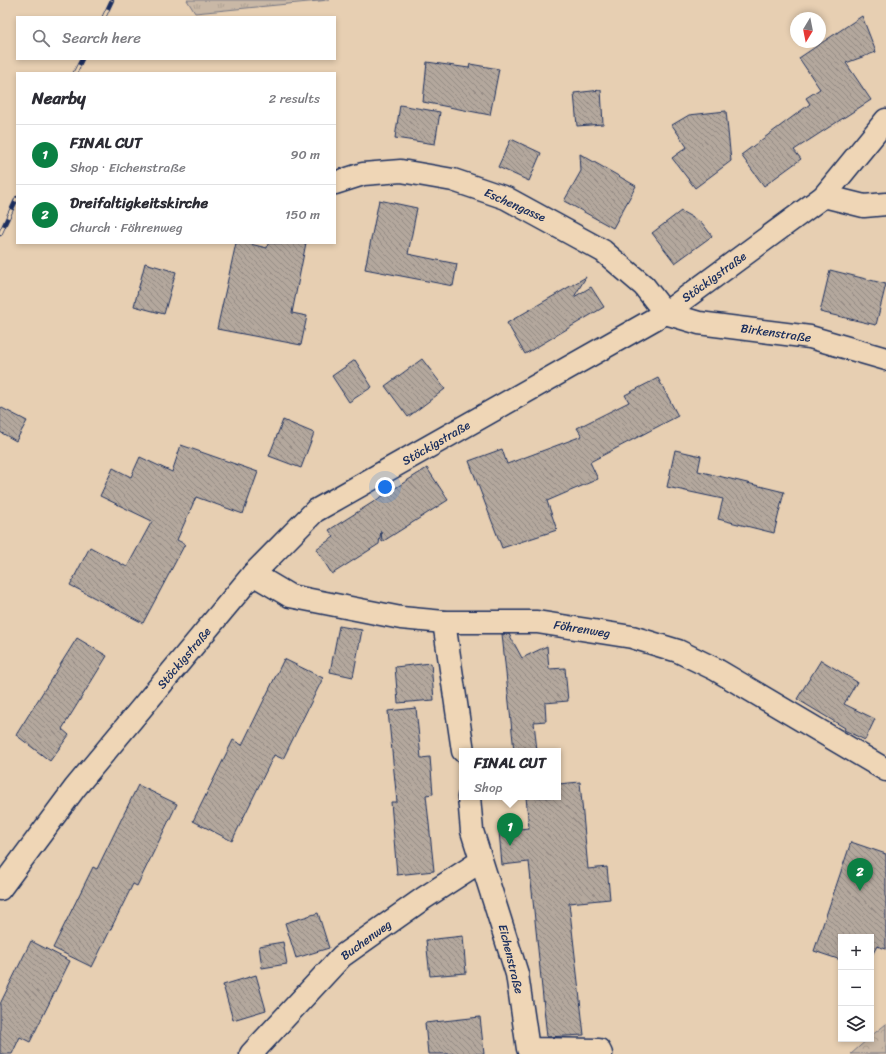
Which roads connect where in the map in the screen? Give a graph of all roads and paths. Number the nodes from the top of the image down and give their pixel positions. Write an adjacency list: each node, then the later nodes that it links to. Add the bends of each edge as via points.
1 (886, 120): 3 (street, Stöckigstraße)
2 (336, 183): 5 (street, Eschengasse, via 364,174 401,171 454,180 506,198 603,251 644,286)
3 (824, 196): 4 (street, via 864,206); 5 (street, Stöckigstraße)
4 (886, 204)
5 (665, 313): 6 (street, Birkenstraße, via 700,322 810,337); 7 (street, Stöckigstraße, via 315,511)
6 (886, 359)
7 (253, 574): 8 (street, Föhrenweg, via 290,596 401,618); 13 (street, Stöckigstraße, via 76,788)
8 (444, 622): 9 (street); 10 (street, Föhrenweg, via 537,622 632,637 678,652 715,669)
9 (463, 748)
10 (886, 770)
11 (469, 800): 12 (street, Eichenstraße, via 472,831)
12 (481, 861): 14 (street, Buchenweg, via 342,956); 15 (street, Eichenstraße, via 517,974 528,1049 599,1050)
13 (0, 889)
14 (251, 1054)
15 (601, 1054)

